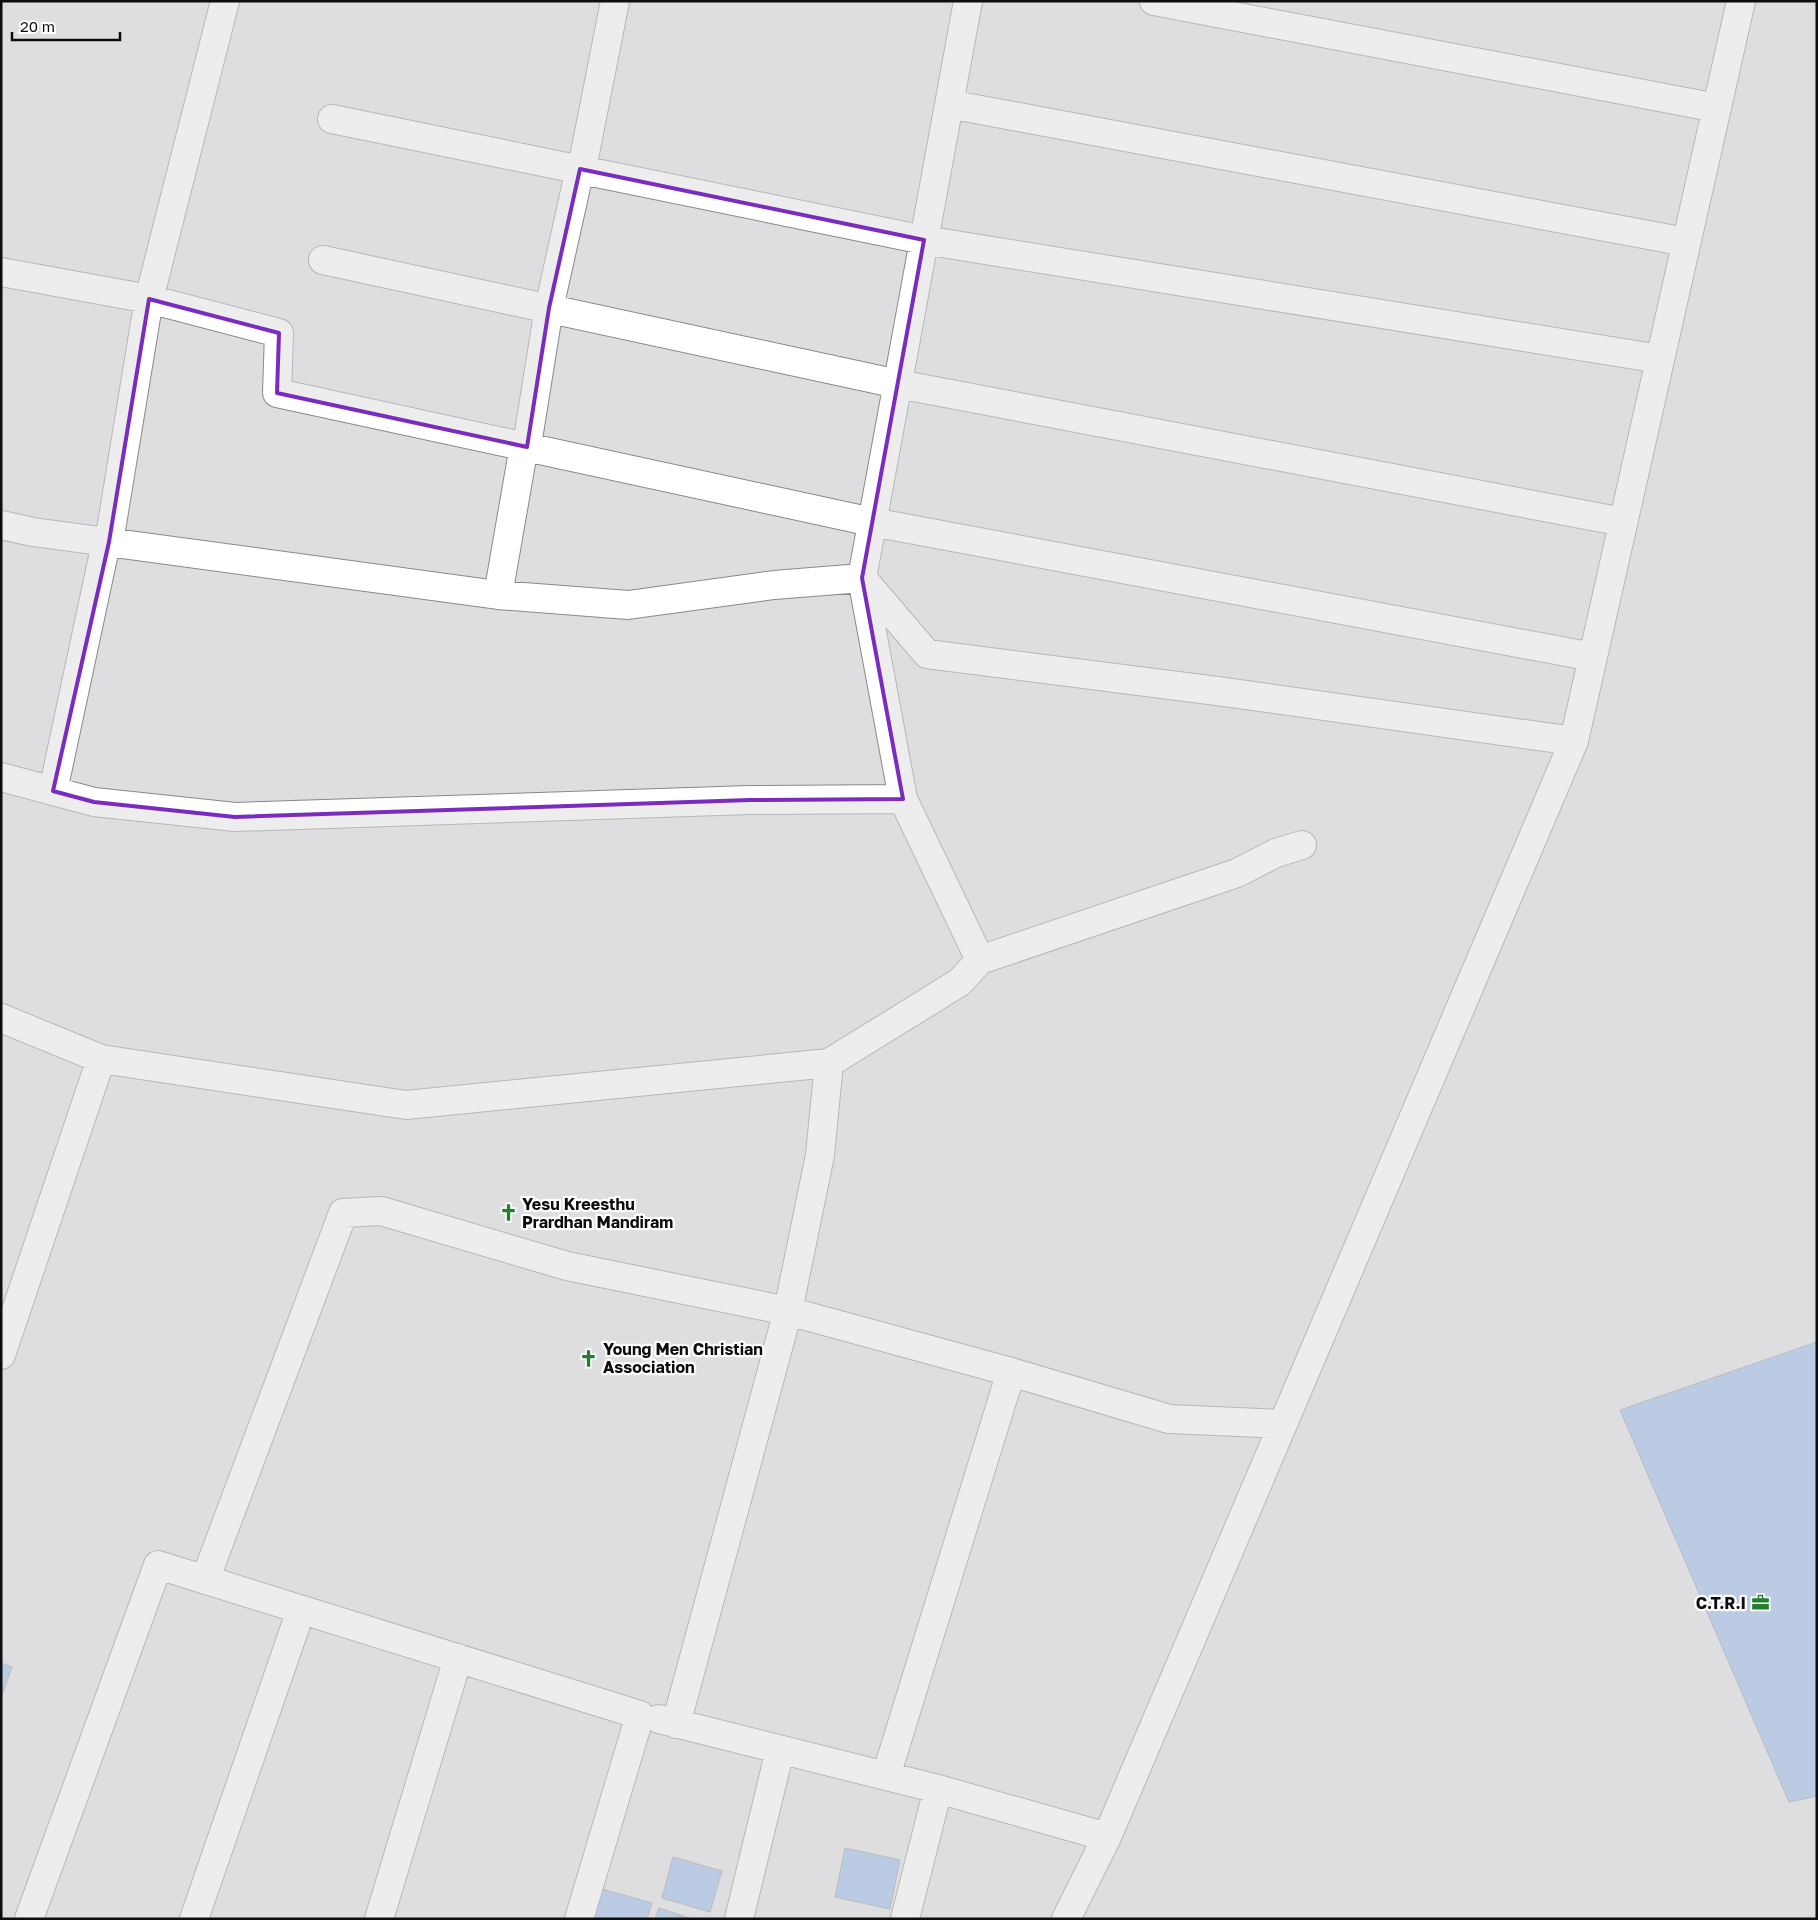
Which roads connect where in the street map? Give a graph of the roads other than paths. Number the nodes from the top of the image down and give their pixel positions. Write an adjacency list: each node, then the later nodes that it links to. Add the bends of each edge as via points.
1 (225, 1): 14 (street)
2 (615, 1): 9 (street)
3 (968, 1): 6 (street)
4 (1154, 1): 7 (street)
5 (1741, 1): 7 (street)
6 (950, 104): 10 (street); 11 (street)
7 (1717, 108): 11 (street)
8 (332, 119): 9 (street)
9 (580, 170): 10 (street); 15 (street)
10 (924, 240): 16 (street); 17 (street)
11 (1686, 242): 16 (street)
12 (323, 260): 15 (street)
13 (1, 272): 14 (street)
14 (149, 299): 18 (street, via 279,333 277,393); 22 (street, via 109,542)
15 (549, 308): 17 (street); 18 (street, via 527,445)
16 (1660, 358): 20 (street)
17 (898, 384): 19 (street); 20 (street)
18 (524, 446): 19 (street); 24 (street)
19 (872, 522): 23 (street); 25 (street)
20 (1623, 522): 25 (street)
21 (1, 525): 22 (street)
22 (106, 542): 24 (street); 28 (street)
23 (862, 578): 24 (street, via 774,585 628,605); 26 (street, via 927,654); 29 (street)
24 (498, 595)
25 (1593, 657): 26 (street)
26 (1574, 741): 38 (street)
27 (1, 777): 28 (street)
28 (52, 791): 29 (street, via 94,802 235,817 750,800)
29 (903, 799): 31 (street)
30 (1302, 845): 31 (street, via 1276,853 1237,873)
31 (980, 960): 34 (street, via 960,982)
32 (1, 1018): 33 (street)
33 (101, 1059): 34 (street, via 406,1105); 36 (street)
34 (829, 1063): 35 (street, via 820,1155)
35 (788, 1311): 37 (street); 39 (street, via 567,1266 381,1211 343,1213); 43 (street)
36 (1, 1355)
37 (1011, 1372): 38 (street, via 1169,1419); 45 (street)
38 (1283, 1424): 47 (street)
39 (205, 1580): 40 (street); 48 (street, via 158,1565)
40 (301, 1610): 41 (street); 49 (street)
41 (458, 1658): 42 (street); 50 (street)
42 (640, 1715): 43 (street); 51 (street)
43 (676, 1724): 44 (street)
44 (780, 1750): 45 (street); 52 (street)
45 (886, 1776): 46 (street)
46 (938, 1789): 47 (street); 53 (street)
47 (1107, 1837): 54 (street)
48 (29, 1919)
49 (194, 1919)
50 (379, 1919)
51 (579, 1919)
52 (739, 1919)
53 (905, 1919)
54 (1066, 1919)

